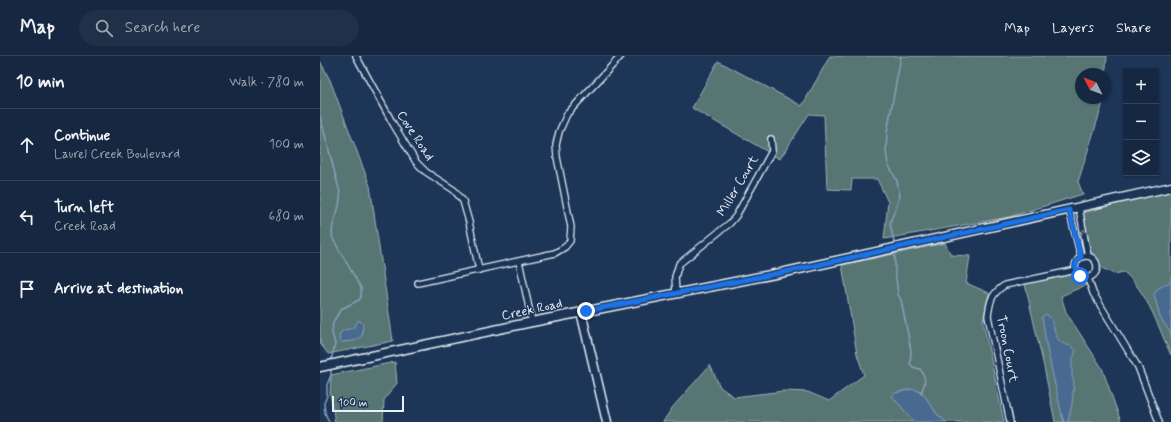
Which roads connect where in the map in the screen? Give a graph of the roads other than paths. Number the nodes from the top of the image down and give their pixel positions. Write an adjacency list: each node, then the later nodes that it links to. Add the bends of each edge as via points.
1 (356, 56): 10 (street, Cove Road, via 416,162 426,172 454,190 463,201)
2 (621, 56): 9 (street, via 567,114 559,132 557,157 571,228 570,241 555,253)
3 (771, 138): 14 (street, Miller Court, via 772,151 736,216 679,264 675,277)
4 (1171, 187): 5 (main road, Creek Road)
5 (1079, 208): 6 (main road, Creek Road); 7 (street, one-way to 5)
6 (1069, 210): 8 (street); 14 (main road, Creek Road, via 790,271)
7 (1088, 256): 8 (street); 12 (street, via 1095,260 1097,267 1095,274)
8 (1081, 257): 11 (street, via 1076,264)
9 (519, 261): 10 (street); 16 (street)
10 (479, 270): 13 (street)
11 (1076, 270): 12 (street, via 1080,276); 19 (street, Troon Court, via 1006,285 998,290 990,302 988,316)
12 (1088, 278): 20 (street, via 1093,294 1138,367)
13 (418, 283)
14 (676, 293): 15 (main road, Creek Road)
15 (581, 312): 16 (main road, Creek Road); 18 (main road)
16 (532, 322): 17 (main road, Creek Road)
17 (320, 367)
18 (607, 422)
19 (1010, 422)
20 (1159, 422)

